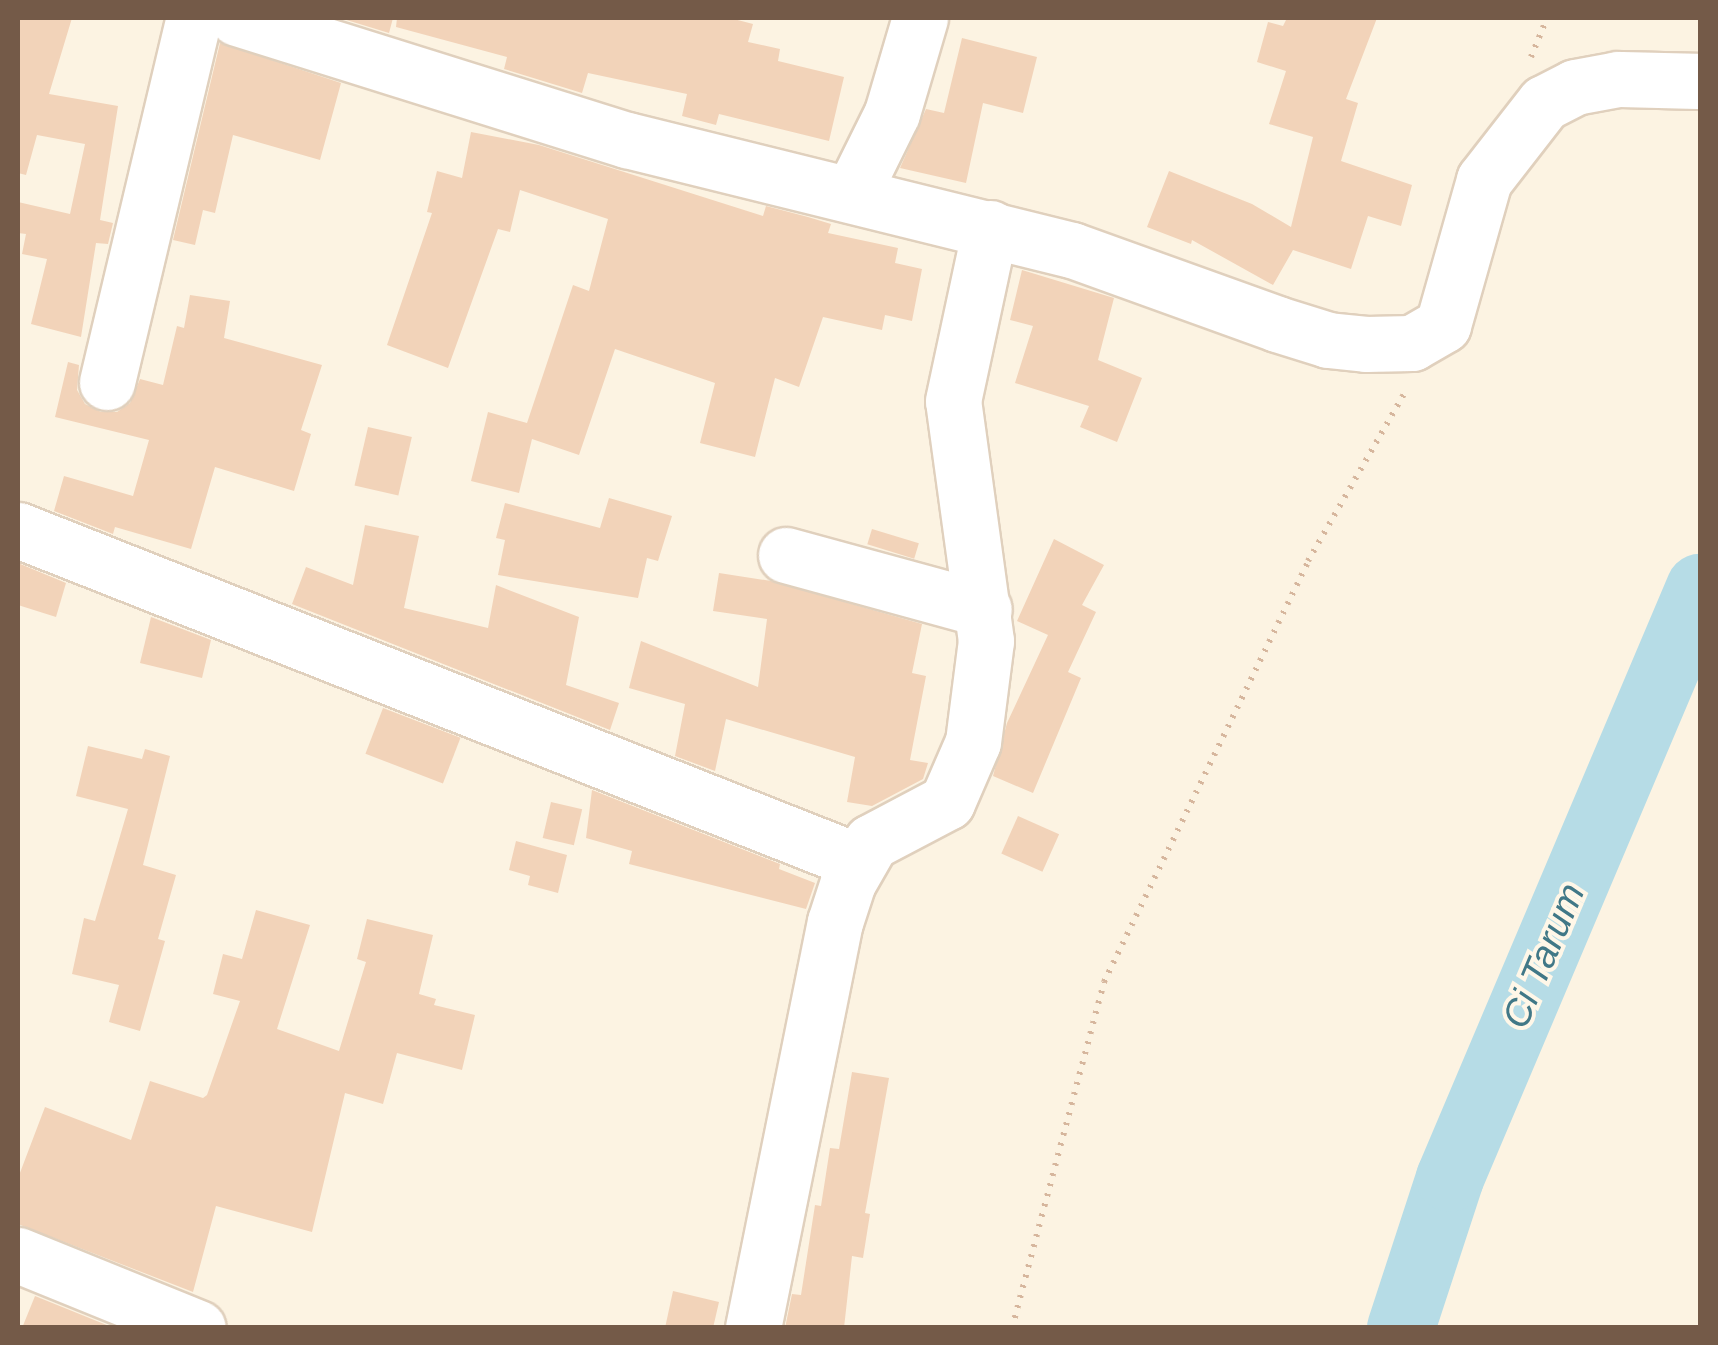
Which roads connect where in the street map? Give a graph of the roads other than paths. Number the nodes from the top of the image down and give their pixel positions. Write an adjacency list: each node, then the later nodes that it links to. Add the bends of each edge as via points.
1 (194, 18): 8 (street)
2 (237, 18): 4 (street)
3 (920, 18): 6 (street, via 892,113)
4 (313, 30): 6 (street, via 626,140)
5 (1700, 82): 7 (street, via 1618,79 1575,86 1544,104 1484,180 1443,325 1412,343 1328,340)
6 (852, 194): 7 (street)
7 (990, 228): 11 (street, via 952,400)
8 (107, 382)
9 (18, 530): 12 (street)
10 (786, 555): 11 (street)
11 (984, 609): 12 (street, via 982,700 973,742 947,802 871,842)
12 (857, 861): 15 (street, via 835,922)
13 (18, 1256): 14 (street)
14 (198, 1328)
15 (753, 1328)

